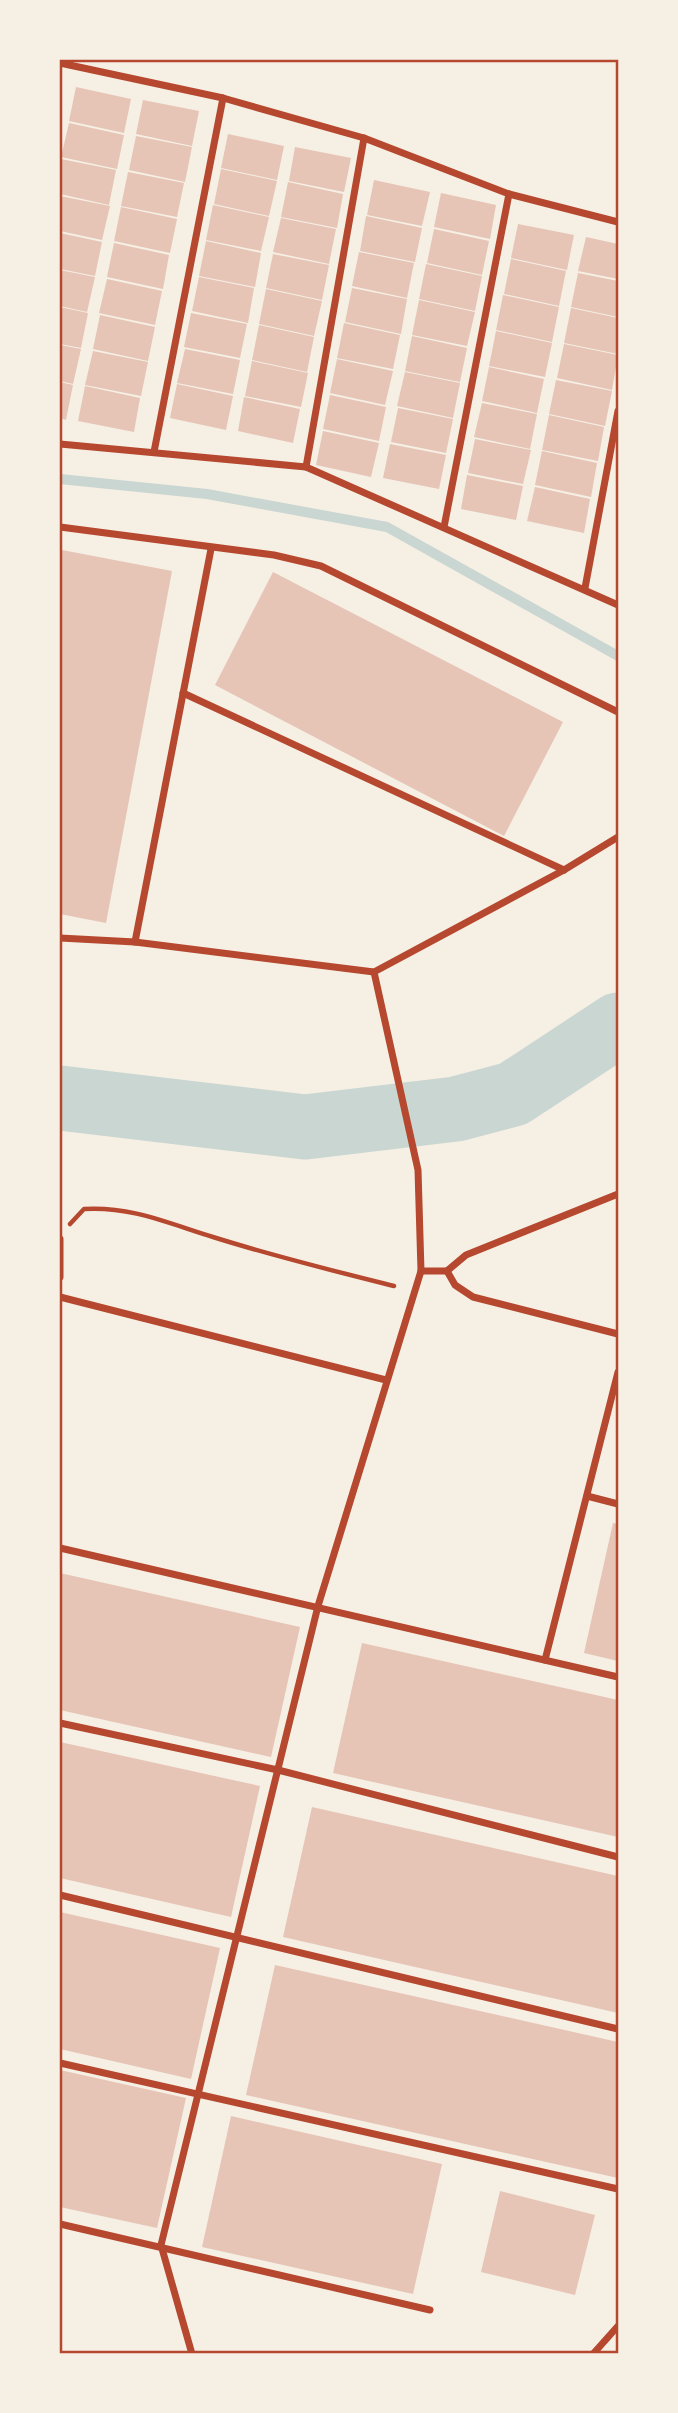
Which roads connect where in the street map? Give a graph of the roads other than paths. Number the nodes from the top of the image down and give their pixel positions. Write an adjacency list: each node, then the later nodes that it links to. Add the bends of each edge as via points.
1 (60, 63): 2 (street)
2 (223, 98): 3 (street); 8 (street)
3 (364, 138): 4 (street); 9 (street)
4 (509, 194): 5 (street); 11 (street)
5 (618, 222)
6 (618, 411): 13 (street)
7 (60, 444): 8 (street)
8 (154, 452): 9 (street)
9 (306, 467): 11 (street)
10 (60, 527): 12 (street)
11 (444, 527): 13 (street)
12 (211, 549): 15 (street); 16 (street, via 274,555 321,566)
13 (585, 588): 14 (street)
14 (618, 605)
15 (183, 693): 18 (street); 20 (street)
16 (618, 712)
17 (618, 837): 18 (street)
18 (564, 870): 21 (street)
19 (60, 938): 20 (street)
20 (135, 942): 21 (street)
21 (374, 972): 24 (street, via 418,1170)
22 (618, 1194): 25 (street, via 466,1255)
23 (61, 1240): 26 (street)
24 (421, 1271): 25 (street); 30 (street)
25 (447, 1271): 28 (street, via 455,1285 473,1297)
26 (60, 1277)
27 (60, 1297): 30 (street)
28 (618, 1334)
29 (618, 1373): 31 (street)
30 (386, 1380): 34 (street)
31 (587, 1496): 32 (street); 35 (street)
32 (618, 1504)
33 (60, 1548): 34 (street)
34 (318, 1606): 35 (street); 38 (street)
35 (545, 1660): 36 (street)
36 (618, 1677)
37 (60, 1723): 38 (street)
38 (278, 1770): 39 (street); 41 (street)
39 (618, 1857)
40 (60, 1895): 41 (street)
41 (236, 1939): 42 (street); 44 (street)
42 (618, 2029)
43 (60, 2063): 44 (street)
44 (198, 2094): 45 (street); 47 (street)
45 (618, 2189)
46 (60, 2224): 47 (street)
47 (161, 2245): 48 (street); 50 (street)
48 (429, 2310)
49 (618, 2326): 51 (street)
50 (192, 2354)
51 (593, 2354)

